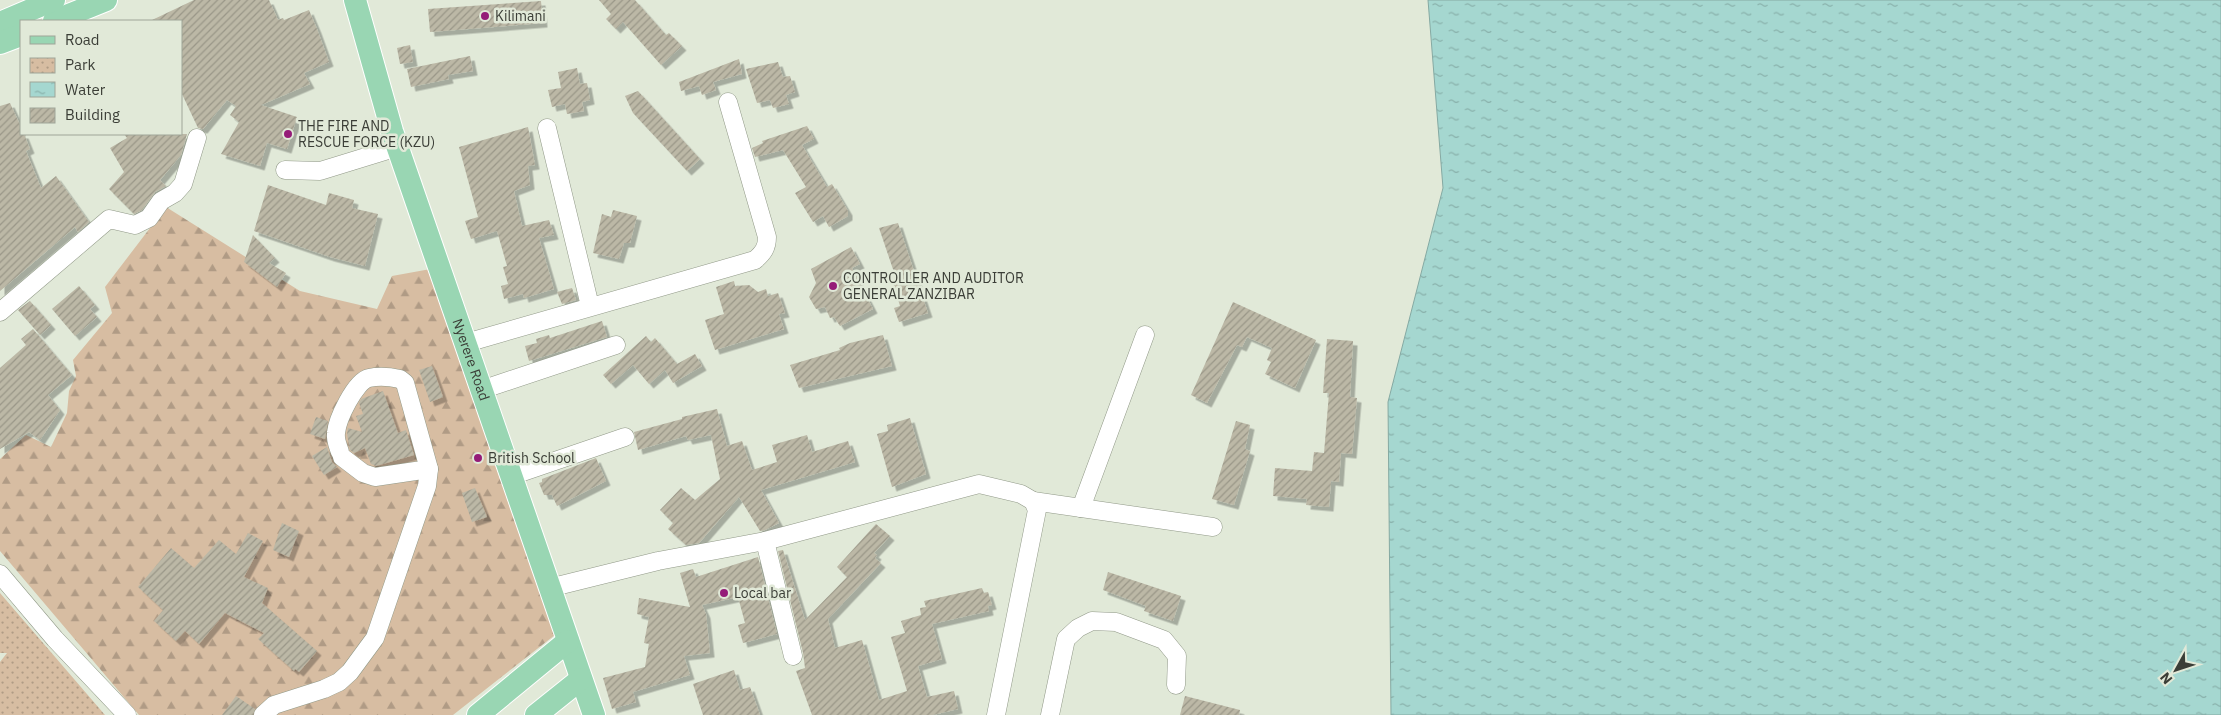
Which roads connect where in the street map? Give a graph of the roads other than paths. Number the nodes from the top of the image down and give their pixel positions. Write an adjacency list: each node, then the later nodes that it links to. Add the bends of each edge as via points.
1 (54, 0): 5 (main road)
2 (106, 0): 4 (main road)
3 (355, 0): 11 (main road, Nyerere Road)
4 (56, 20)
5 (0, 23)
6 (20, 35): 7 (main road)
7 (0, 43)
8 (728, 102): 13 (street, via 767,237 762,254 754,260)
9 (547, 128): 13 (street)
10 (197, 138): 14 (street, via 183,184 148,218 134,225 110,219)
11 (398, 147): 12 (street, via 320,171); 16 (main road, Nyerere Road)
12 (285, 170)
13 (590, 306): 16 (street)
14 (0, 312)
15 (1145, 335): 23 (street)
16 (466, 343): 18 (main road, Nyerere Road)
17 (616, 345): 18 (street)
18 (481, 390): 21 (main road, Nyerere Road)
19 (625, 437): 21 (street)
20 (429, 468): 20 (street, via 405,383 400,378 368,378 344,408 337,424 335,436 341,455 363,473 375,477); 33 (street, via 427,486 375,638 339,682 324,690 274,705)
21 (511, 476): 27 (main road, Nyerere Road)
22 (1034, 501): 23 (street); 25 (street, via 1021,494 979,484); 37 (street, via 1037,510)
23 (1081, 508): 24 (street)
24 (1213, 527)
25 (765, 540): 27 (street, via 658,560); 29 (street)
26 (0, 574): 32 (street, via 55,639)
27 (549, 588): 28 (main road, Nyerere Road)
28 (568, 641): 30 (main road, Nyerere Road); 34 (main road)
29 (793, 656)
30 (581, 679): 35 (main road); 36 (main road, Nyerere Road)
31 (1176, 685): 38 (street, via 1177,656 1164,640 1116,622 1092,621 1066,639)
32 (127, 715)
33 (263, 715)
34 (478, 715)
35 (536, 715)
36 (594, 715)
37 (996, 715)
38 (1050, 715)

